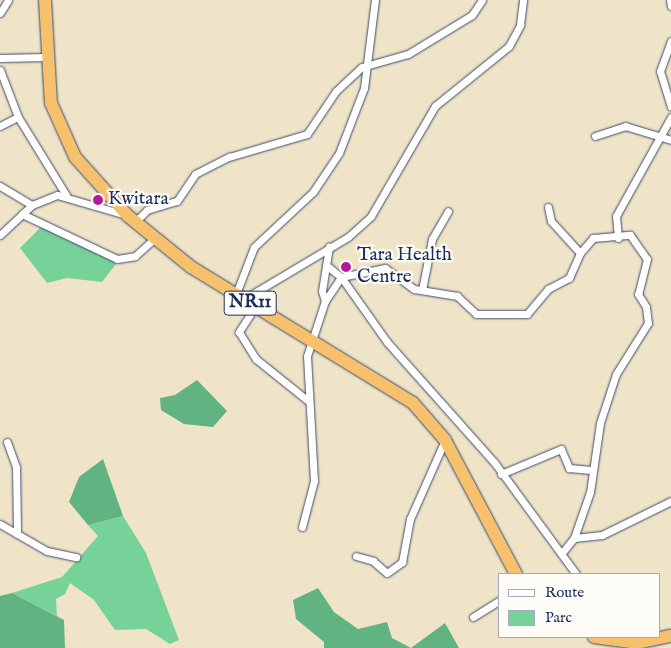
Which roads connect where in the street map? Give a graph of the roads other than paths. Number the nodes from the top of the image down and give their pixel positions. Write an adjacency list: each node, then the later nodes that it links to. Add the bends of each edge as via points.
1 (8, 0): 8 (street)
2 (45, 0): 10 (highway, NR11)
3 (375, 0): 12 (street)
4 (482, 0): 12 (street, via 472,15 408,54)
5 (523, 0): 31 (street, via 520,25 509,46 435,106 371,216)
6 (670, 0): 7 (street)
7 (671, 6)
8 (0, 13)
9 (671, 41): 14 (street, via 660,72)
10 (46, 57): 11 (street); 27 (highway, NR11, via 52,103 69,146)
11 (0, 58)
12 (370, 61): 27 (street, via 336,91 307,134 229,157 195,174 177,201 147,210); 36 (street, via 339,153 307,198 254,247)
13 (0, 70): 15 (street)
14 (671, 106)
15 (18, 117): 17 (street); 22 (street)
16 (671, 117): 19 (street)
17 (0, 126)
18 (595, 136): 19 (street, via 625,126)
19 (663, 136): 20 (street); 30 (street, via 616,216)
20 (671, 140)
21 (0, 186): 23 (street)
22 (66, 195): 23 (street); 27 (street)
23 (32, 205): 26 (street)
24 (548, 206): 32 (street, via 551,221)
25 (448, 211): 35 (street, via 432,239)
26 (22, 214): 28 (street); 29 (street, via 117,259 135,256)
27 (132, 219): 29 (highway, NR11)
28 (0, 235)
29 (154, 238): 36 (highway, NR11)
30 (618, 238): 32 (street, via 593,238); 43 (street, via 630,235 647,259 638,294 649,316 616,374)
31 (329, 247): 33 (street); 36 (street)
32 (580, 253): 35 (street, via 571,276 548,289 530,314 476,314 457,296)
33 (326, 265): 34 (street); 37 (street, via 322,291)
34 (341, 277): 35 (street, via 385,268 397,273 407,286); 37 (street); 44 (street, via 364,315)
35 (422, 290)
36 (240, 297): 38 (highway, NR11)
37 (325, 300): 39 (street)
38 (255, 306): 39 (highway, NR11); 40 (street, via 239,332 256,359)
39 (312, 340): 40 (street, via 307,356); 41 (highway, NR11, via 401,393)
40 (308, 400): 47 (street, via 314,480)
41 (446, 440): 51 (street, via 410,519 402,562 387,573 373,561); 53 (highway, NR11)
42 (7, 442): 48 (street, via 16,467)
43 (591, 470): 44 (street, via 569,468 560,449); 49 (street, via 590,492)
44 (501, 474): 50 (street)
45 (671, 501): 49 (street, via 602,535)
46 (0, 524): 48 (street)
47 (302, 527)
48 (17, 534): 52 (street, via 62,558)
49 (574, 538): 50 (street)
50 (562, 553): 54 (street)
51 (356, 556)
52 (76, 557)
53 (515, 573)
54 (575, 573)
55 (498, 601): 56 (street)
56 (473, 617)
57 (671, 636): 60 (highway)
58 (602, 638): 59 (highway)
59 (619, 640): 60 (highway)
60 (638, 645)

